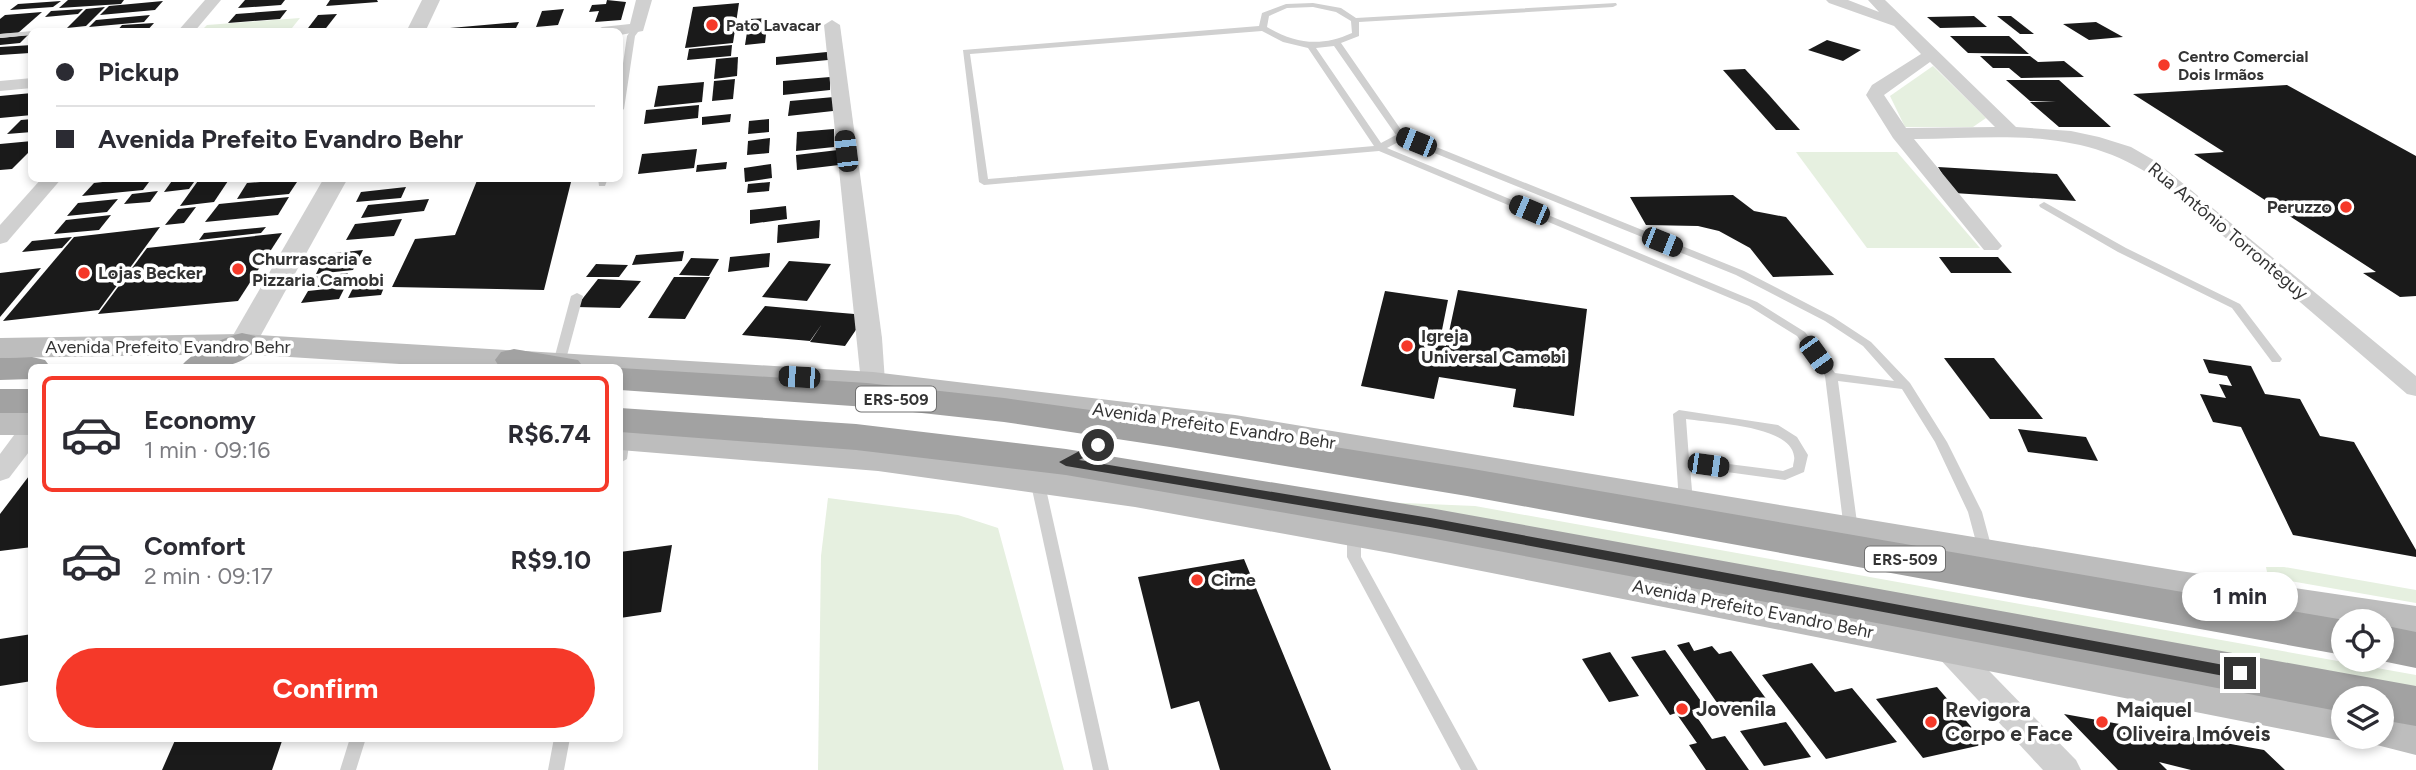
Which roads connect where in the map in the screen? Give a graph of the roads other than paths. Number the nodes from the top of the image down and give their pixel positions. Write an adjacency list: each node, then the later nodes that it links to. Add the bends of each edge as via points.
1 (213, 0): 12 (street)
2 (431, 0): 13 (street)
3 (644, 0): 14 (street)
4 (1834, 0): 11 (street)
5 (1876, 0): 11 (street)
6 (1311, 2): 7 (lane); 9 (lane)
7 (1284, 3): 15 (lane, via 1265,15)
8 (1613, 5): 9 (lane)
9 (1355, 20): 19 (lane, via 1356,34)
10 (832, 25): 47 (street)
11 (1903, 27): 21 (street)
12 (188, 28)
13 (417, 28)
14 (637, 28): 16 (street); 24 (lane, via 631,36)
15 (1263, 28): 20 (lane, via 1281,40); 28 (lane, via 967,52 984,182)
16 (623, 30)
17 (28, 33): 18 (lane)
18 (0, 36)
19 (1337, 44): 20 (lane); 27 (lane)
20 (1311, 46): 28 (lane)
21 (1932, 54): 25 (street, via 1875,95); 26 (street)
22 (28, 83): 23 (street)
23 (0, 86)
24 (623, 89)
25 (1900, 134): 26 (street, Rua Antônio Torronteguy); 33 (street)
26 (2013, 134): 49 (street, Rua Antônio Torronteguy, via 2090,141 2146,162)
27 (1401, 136): 28 (lane); 48 (lane, via 1740,273 1867,344)
28 (1380, 148): 46 (lane, via 1753,304 1801,334)
29 (50, 182): 32 (street)
30 (334, 182): 35 (street)
31 (2044, 205): 37 (lane, via 2122,250 2236,306)
32 (0, 238)
33 (1991, 246)
34 (577, 296): 41 (lane)
35 (242, 344): 36 (main road, Avenida Prefeito Evandro Behr / ERS-509); 38 (main road, Avenida Prefeito Evandro Behr / ERS-509); 39 (highway)
36 (0, 348)
37 (2276, 359)
38 (514, 360): 40 (highway, ERS-509)
39 (206, 364)
40 (552, 364)
41 (562, 364)
42 (28, 368): 44 (highway, Avenida Prefeito Evandro Behr)
43 (623, 368): 47 (main road, Avenida Prefeito Evandro Behr / ERS-509)
44 (0, 369)
45 (623, 376): 55 (highway, Avenida Prefeito Evandro Behr / ERS-509, via 867,395)
46 (1831, 376): 48 (lane); 62 (lane)
47 (873, 382): 60 (main road, Avenida Prefeito Evandro Behr / ERS-509, via 1235,426)
48 (1906, 386): 64 (lane, via 1941,442 1969,500)
49 (2416, 389)
50 (0, 401): 51 (highway)
51 (28, 401)
52 (0, 424): 53 (main road)
53 (28, 424)
54 (28, 434): 58 (street)
55 (1170, 434): 59 (highway, ERS-509, via 1098,445); 61 (highway, Avenida Prefeito Evandro Behr / ERS-509)
56 (623, 439): 59 (highway, Avenida Prefeito Evandro Behr / ERS-509, via 856,437)
57 (1682, 462): 57 (lane, via 1784,476 1799,469 1801,455 1792,440 1773,428 1679,414); 60 (lane)
58 (0, 471)
59 (1050, 473): 63 (main road, Avenida Prefeito Evandro Behr / ERS-509); 70 (highway, Avenida Prefeito Evandro Behr / ERS-509, via 1443,525); 80 (lane)
60 (1686, 502): 62 (main road, Avenida Prefeito Evandro Behr / ERS-509)
61 (1723, 527): 64 (highway, ERS-509); 66 (highway, Avenida Prefeito Evandro Behr / ERS-509)
62 (1851, 530): 64 (main road, Avenida Prefeito Evandro Behr / ERS-509)
63 (1354, 533): 68 (main road, Avenida Prefeito Evandro Behr / ERS-509); 81 (lane, via 1354,557)
64 (1986, 553): 65 (main road, Avenida Prefeito Evandro Behr / ERS-509)
65 (2416, 622)
66 (2331, 634)
67 (2394, 645): 69 (highway)
68 (1947, 647): 73 (main road, Avenida Prefeito Evandro Behr / ERS-509); 82 (street)
69 (2416, 649)
70 (2331, 690)
71 (2394, 701): 72 (highway)
72 (2416, 706)
73 (2331, 720)
74 (2394, 731): 75 (main road)
75 (2416, 736)
76 (357, 742): 78 (lane)
77 (561, 742): 79 (lane)
78 (348, 770)
79 (556, 770)
80 (1101, 770)
81 (1470, 770)
82 (2064, 770)

